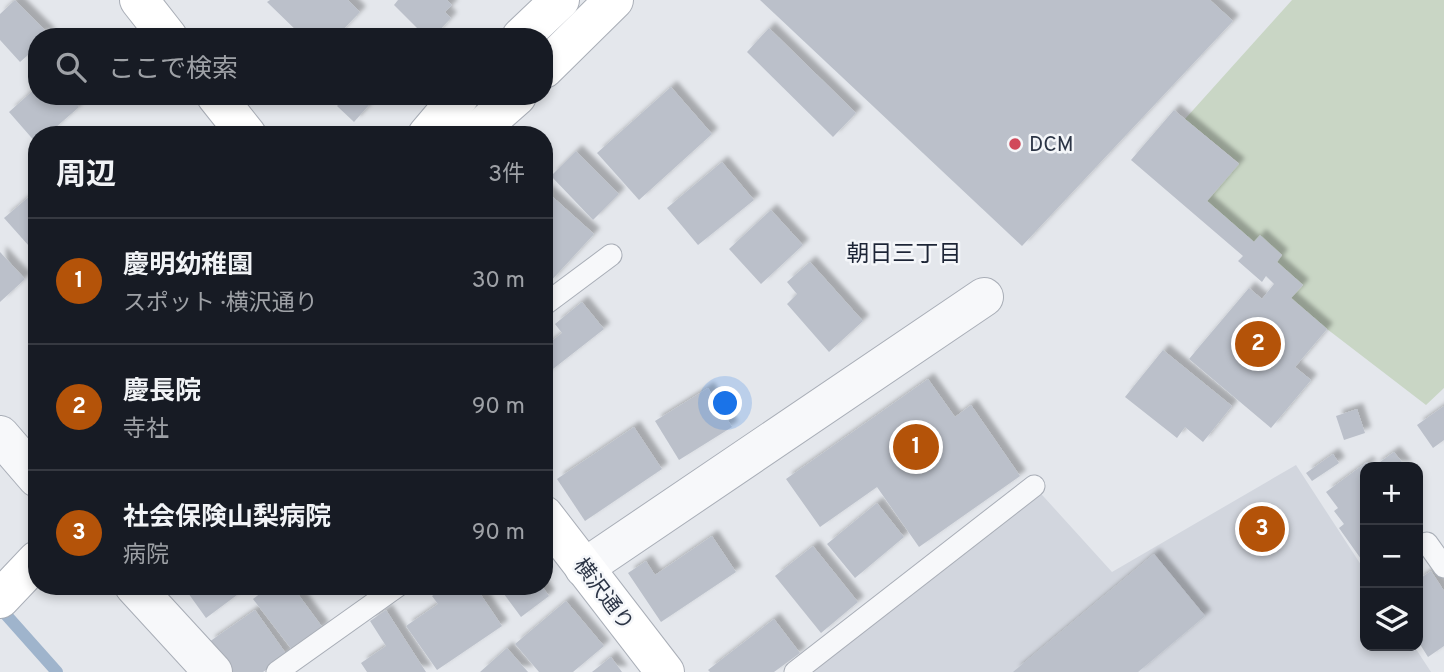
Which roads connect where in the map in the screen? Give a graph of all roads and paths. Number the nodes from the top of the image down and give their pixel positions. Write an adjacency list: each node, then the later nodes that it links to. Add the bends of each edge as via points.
1 (139, 0): 4 (street)
2 (560, 0): 5 (street)
3 (614, 0): 6 (street)
4 (161, 28)
5 (531, 28)
6 (553, 60)
7 (223, 105): 10 (street)
8 (452, 105): 11 (street)
9 (507, 105): 12 (street)
10 (240, 126)
11 (435, 126)
12 (483, 126)
13 (611, 256): 15 (lane)
14 (984, 297): 22 (street)
15 (553, 298)
16 (0, 435): 17 (street)
17 (28, 468)
18 (1034, 486): 30 (lane)
19 (553, 527): 22 (street, 横沢通り)
20 (1427, 542): 21 (lane)
21 (1444, 567)
22 (584, 568): 29 (street, 横沢通り)
23 (28, 569): 26 (street)
24 (142, 595): 27 (street)
25 (385, 595): 28 (lane)
26 (0, 598)
27 (214, 672)
28 (277, 672)
29 (665, 672)
30 (795, 672)

